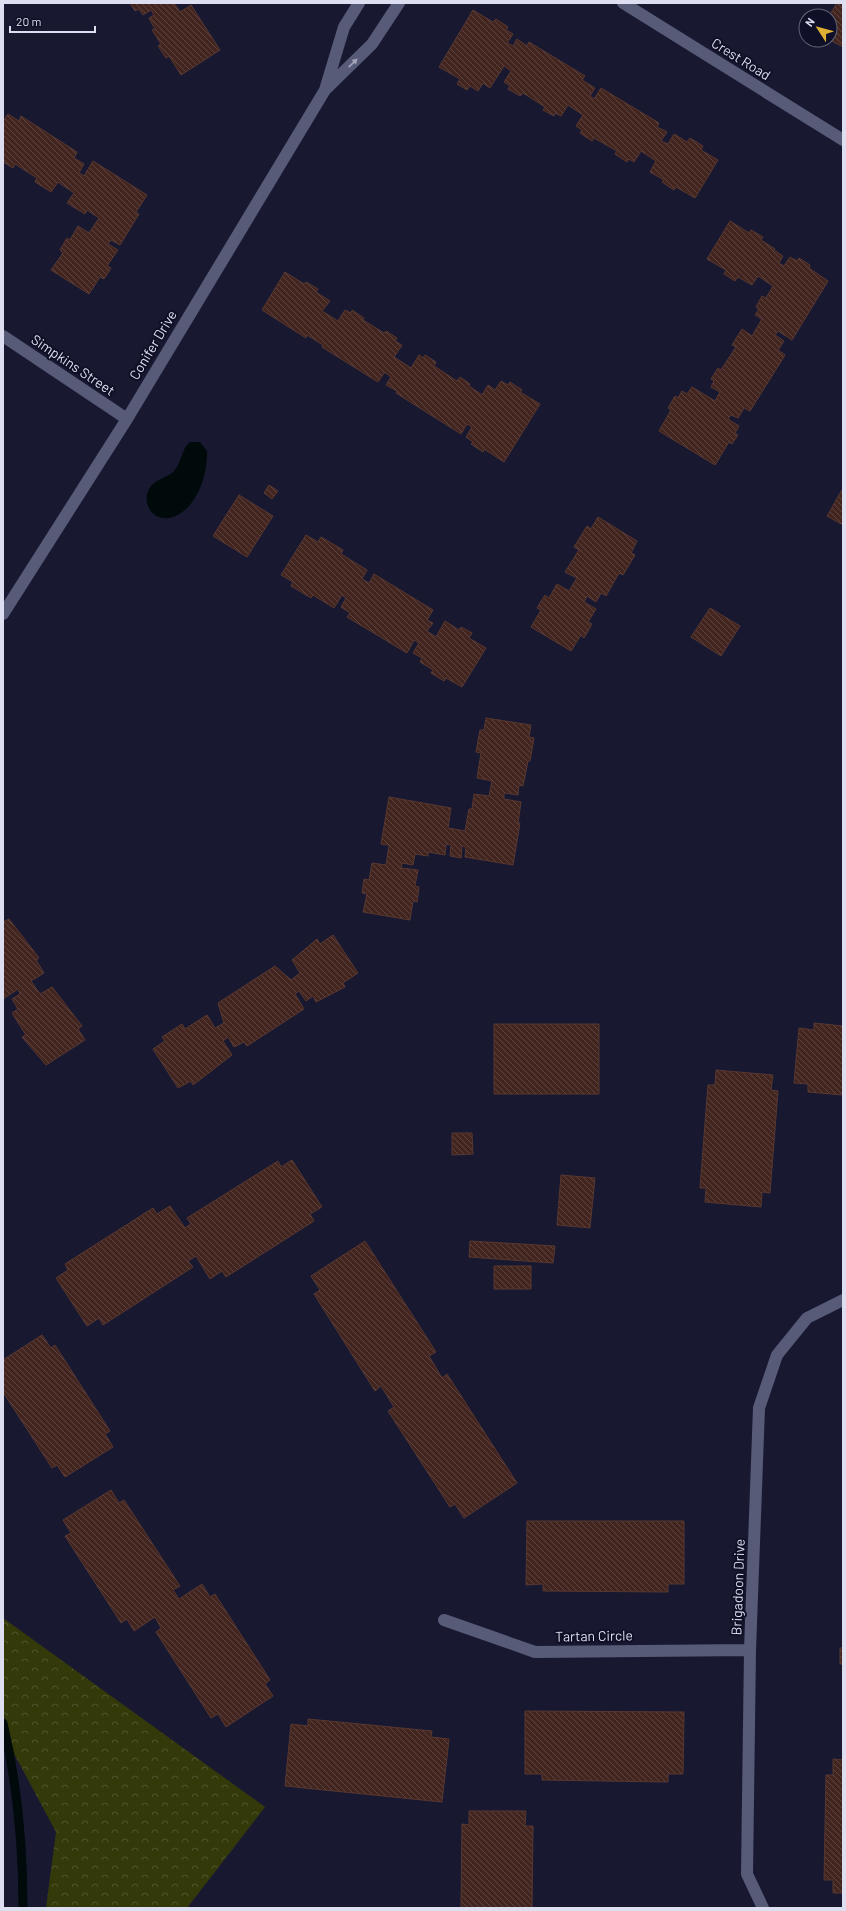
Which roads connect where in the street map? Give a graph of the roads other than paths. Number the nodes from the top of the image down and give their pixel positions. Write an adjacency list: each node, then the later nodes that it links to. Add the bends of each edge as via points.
1 (359, 3): 4 (street, Conifer Drive, via 344,27)
2 (399, 3): 4 (street, Conifer Drive, one-way to 2, via 372,44)
3 (623, 3): 5 (street, Crest Road)
4 (325, 90): 7 (street, Conifer Drive)
5 (843, 140)
6 (3, 336): 7 (street, Simpkins Street)
7 (127, 419): 8 (street, Conifer Drive)
8 (3, 614)
9 (843, 1300): 11 (street, Brigadoon Drive, via 807,1318 777,1354 759,1408)
10 (444, 1620): 11 (street, Tartan Circle, via 535,1652)
11 (750, 1650): 12 (street, Brigadoon Drive, via 747,1874)
12 (763, 1908)

